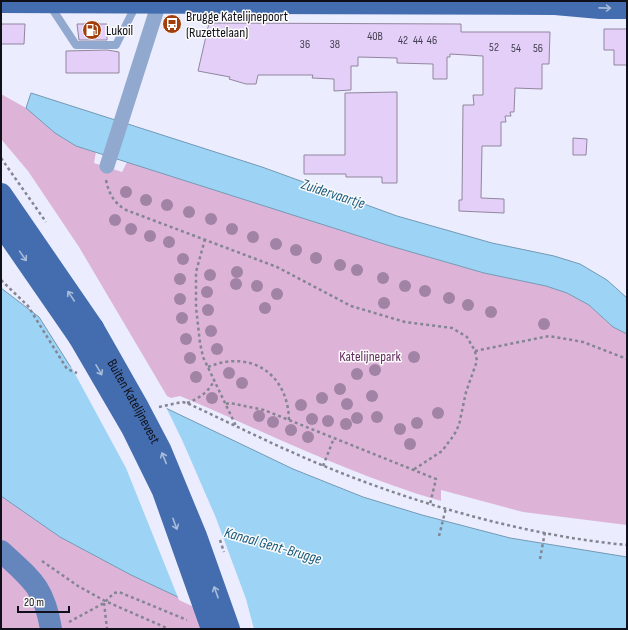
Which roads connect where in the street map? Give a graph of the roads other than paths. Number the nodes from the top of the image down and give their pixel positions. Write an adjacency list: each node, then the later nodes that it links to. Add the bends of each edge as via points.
1 (1, 2): 2 (main road)
2 (48, 2): 3 (main road); 3 (lane, via 76,45 116,45)
3 (137, 2): 4 (main road)
4 (159, 2): 5 (main road); 7 (street)
5 (562, 2): 6 (main road, one-way to 6, via 600,8)
6 (627, 8)
7 (107, 166)
8 (1, 194): 10 (main road, Buiten Katelijnevest, one-way to 8)
9 (1, 224): 10 (main road, Buiten Katelijnevest, one-way to 10)
10 (86, 332): 13 (main road, Buiten Katelijnevest, one-way to 13, bridge, via 163,491); 14 (main road, Buiten Katelijnevest, one-way to 10, bridge, via 196,536 160,449 139,409)
11 (1, 551): 12 (street, via 40,591)
12 (57, 627)
13 (212, 629)
14 (229, 629)

